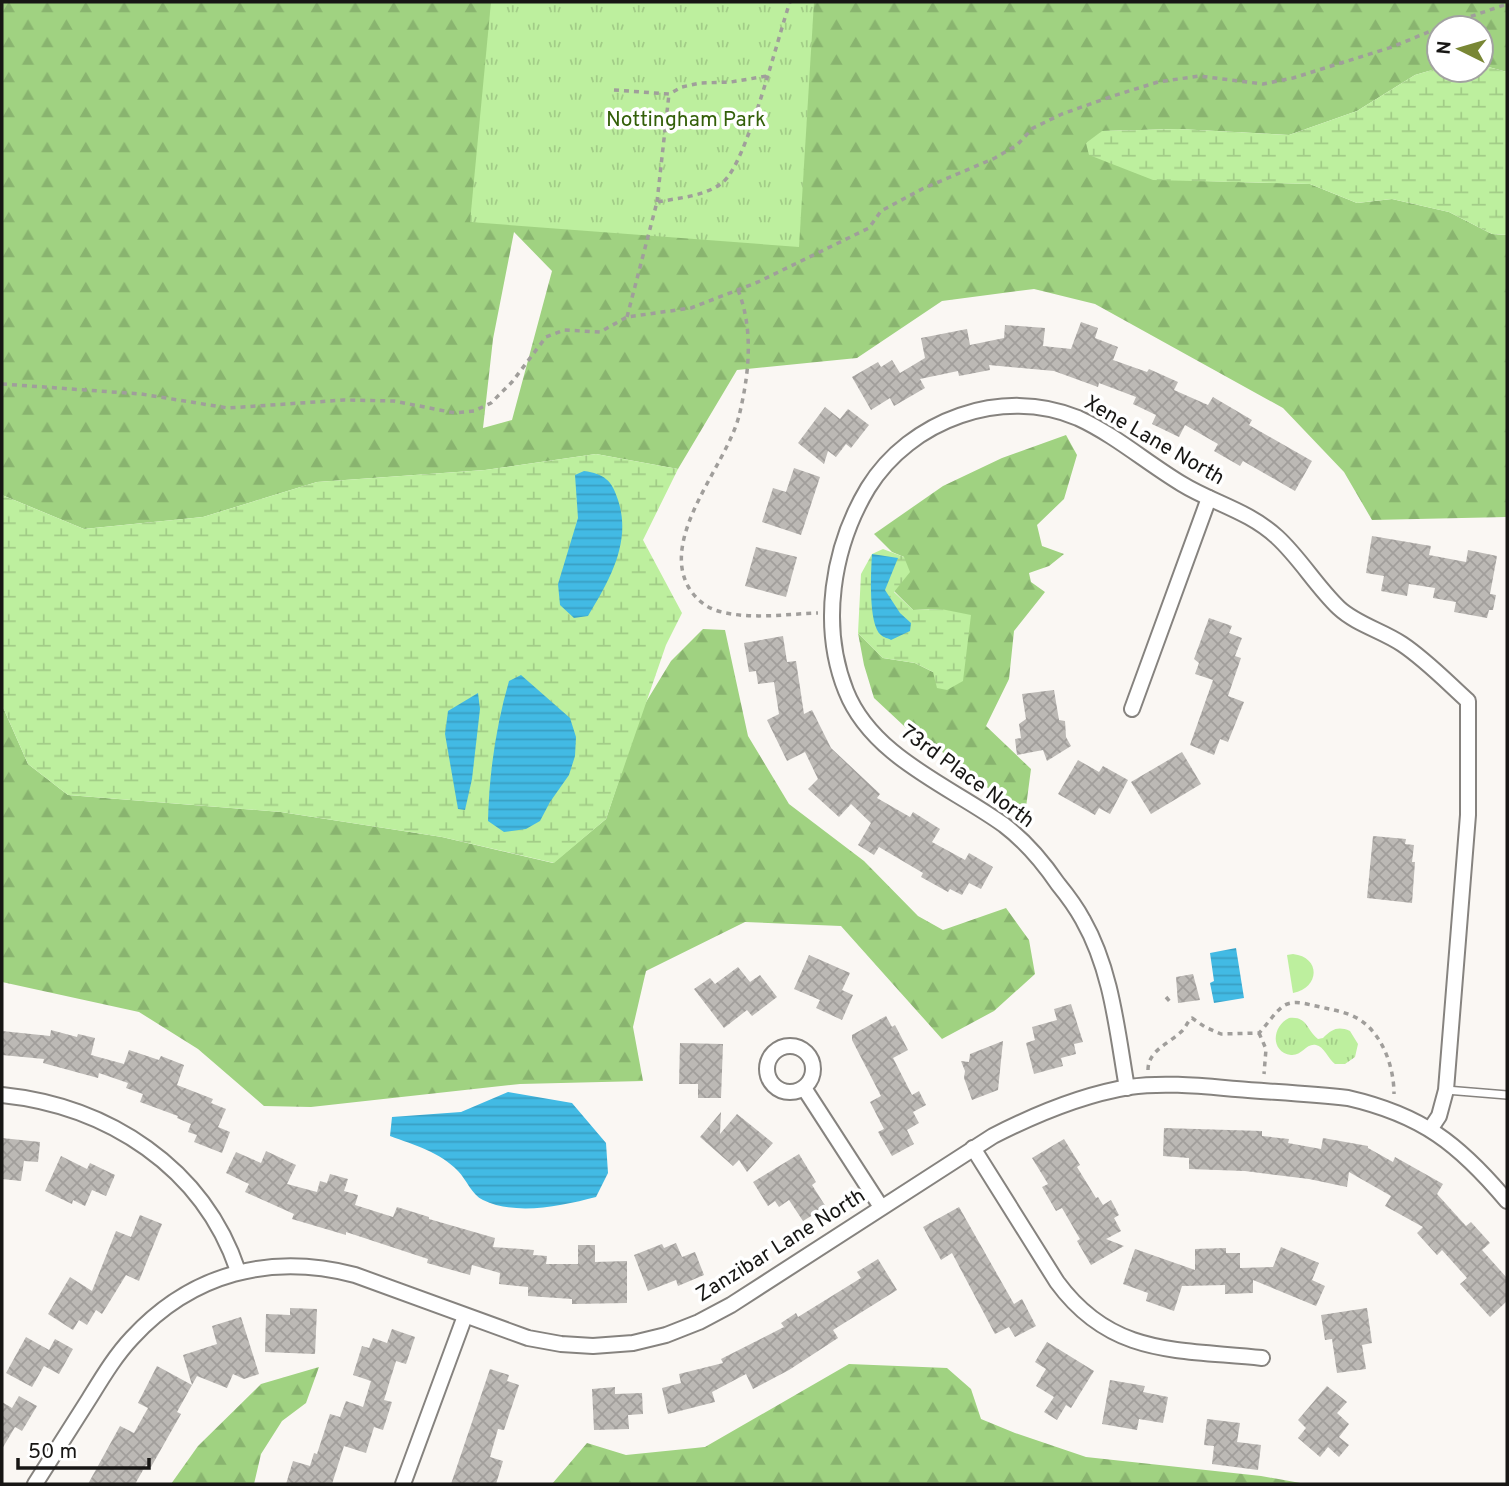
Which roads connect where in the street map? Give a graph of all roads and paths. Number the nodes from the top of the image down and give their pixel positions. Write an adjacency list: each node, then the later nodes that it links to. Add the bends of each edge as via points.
1 (790, 2): 3 (path)
2 (1507, 4): 7 (path, via 1293,78 1263,84 1199,76 1158,82 1062,114 1033,128 995,158 881,211 869,228)
3 (767, 76): 5 (path, via 700,83); 6 (path, via 750,128 725,181 715,188)
4 (614, 90): 5 (path)
5 (669, 94): 6 (path)
6 (657, 202): 8 (path)
7 (738, 290): 8 (path, via 691,307); 12 (path, via 749,343 738,418 685,536 680,559 683,575 694,596 718,611 759,615)
8 (627, 317): 9 (path, via 600,332 564,330 546,337 505,389 474,411 455,413 394,401 344,400 228,408 141,394)
9 (2, 384)
10 (888, 459): 11 (street, Xene Lane North, via 926,431 958,416 995,408 1034,408 1074,416 1094,426); 12 (street, 73rd Place North, via 852,521)
11 (1209, 498): 13 (street); 21 (street, Xene Lane North, via 1252,517 1278,537 1341,610 1403,645 1468,701 1468,814)
12 (831, 612): 20 (street, 73rd Place North, via 837,666 847,695 879,739 1020,838 1083,920 1107,982)
13 (1132, 709)
14 (1166, 997): 15 (path)
15 (1172, 1004)
16 (1259, 1033): 17 (path, via 1221,1034 1192,1018 1180,1034 1153,1054); 18 (path, via 1266,1049); 22 (path, via 1282,1006 1292,1002 1355,1017 1370,1028 1384,1050)
17 (1148, 1071)
18 (1264, 1074)
19 (804, 1088): 28 (street)
20 (1127, 1088): 25 (street, Zanzibar Lane North, via 1204,1086 1348,1098); 26 (street, Zanzibar Lane North, via 1048,1111)
21 (1446, 1090): 24 (lane); 25 (street, Xene Lane North)
22 (1394, 1094)
23 (2, 1095): 29 (street, via 61,1105 96,1118 152,1152 204,1206 222,1231)
24 (1507, 1095)
25 (1431, 1128): 27 (street, Zanzibar Lane North, via 1468,1158)
26 (973, 1149): 28 (street, Zanzibar Lane North); 31 (street, via 1057,1282 1094,1322 1146,1345)
27 (1507, 1201)
28 (881, 1207): 30 (street, Zanzibar Lane North, via 731,1305 666,1335 633,1343 561,1344 527,1338)
29 (238, 1271): 30 (street, Zanzibar Lane North, via 281,1266 329,1269); 32 (street, Zanzibar Lane North, via 184,1294 131,1339)
30 (465, 1316): 33 (street)
31 (1262, 1358)
32 (35, 1484)
33 (403, 1484)

